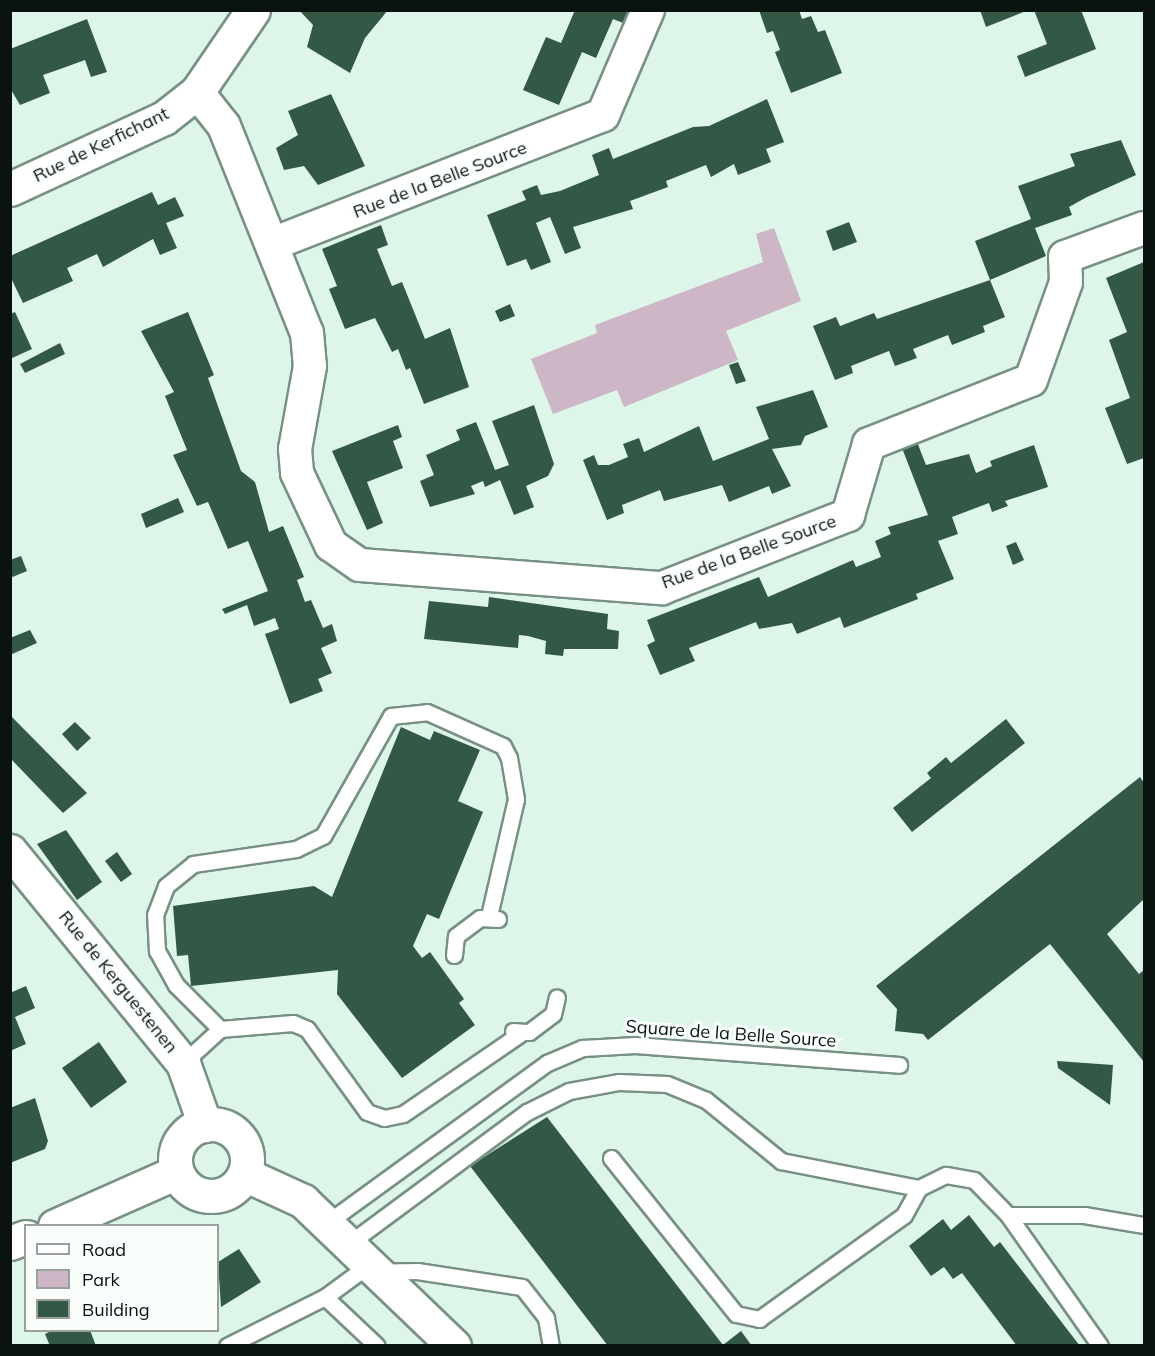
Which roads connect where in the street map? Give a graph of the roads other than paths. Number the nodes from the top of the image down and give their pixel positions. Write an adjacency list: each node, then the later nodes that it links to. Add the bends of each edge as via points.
1 (253, 10): 3 (main road, Rue de Kerfichant)
2 (648, 10): 6 (street, Rue de la Belle Source, via 603,115)
3 (197, 93): 4 (main road, Rue de Kerfichant, via 164,118); 6 (street, Rue de la Belle Source, via 224,126)
4 (10, 189)
5 (1144, 228): 6 (street, Rue de la Belle Source, via 1065,257 1066,282 1031,380 869,444 848,516 662,588 360,565 331,545 297,473 295,449 310,366 307,333)
6 (272, 244)
7 (10, 851): 11 (main road, Rue de Kerguestenen)
8 (454, 955): 10 (lane, via 456,936 493,918 516,799 509,758 503,746 427,712 391,716 324,836 296,849 193,864 166,886 155,915 157,951 176,985)
9 (557, 997): 10 (lane, via 553,1014 517,1032 403,1113 384,1118 367,1112 303,1026)
10 (220, 1029): 11 (lane)
11 (183, 1063): 13 (main road, Rue de Kerguestenen)
12 (899, 1065): 21 (lane, Square de la Belle Source, via 634,1045 583,1048 547,1063)
13 (205, 1125): 15 (main road, via 183,1137); 16 (main road, via 229,1129 239,1138 247,1162)
14 (611, 1158): 17 (lane, via 736,1314 759,1319 904,1215)
15 (177, 1172): 16 (main road, via 196,1193 210,1196 236,1186); 19 (main road)
16 (244, 1174): 21 (main road, via 303,1201)
17 (919, 1188): 18 (lane, via 946,1175 974,1180); 21 (lane, via 781,1161 706,1100 667,1084 619,1082 569,1091 527,1112)
18 (1008, 1215): 20 (lane, via 1084,1215); 28 (lane)
19 (60, 1224)
20 (1144, 1225)
21 (339, 1232): 22 (main road)
22 (385, 1275): 23 (lane, via 359,1272); 26 (main road); 27 (lane, via 417,1271 522,1287 546,1318)
23 (325, 1297): 24 (lane); 25 (lane)
24 (227, 1346)
25 (376, 1346)
26 (454, 1346)
27 (551, 1346)
28 (1100, 1346)

